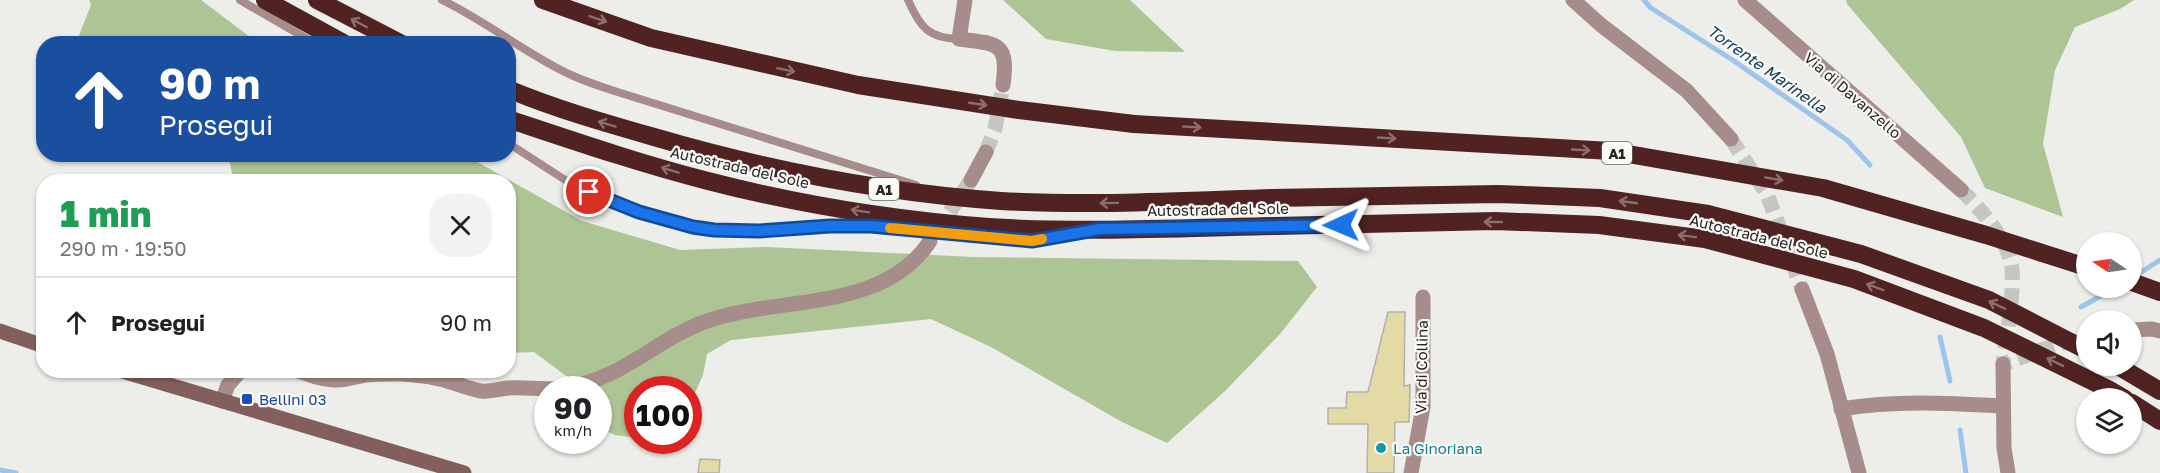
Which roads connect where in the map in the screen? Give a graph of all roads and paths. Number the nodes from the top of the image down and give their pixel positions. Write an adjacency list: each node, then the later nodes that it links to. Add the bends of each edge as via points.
1 (240, 0): 10 (lane)
2 (265, 0): 11 (highway)
3 (317, 0): 12 (highway, one-way to 3)
4 (442, 0): 13 (lane)
5 (543, 0): 27 (highway, A1, one-way to 27, bridge, via 651,38 858,85 996,106 1134,124 1611,152 1823,188)
6 (908, 0): 14 (lane, via 931,35)
7 (964, 0): 14 (street)
8 (1573, 0): 19 (street, via 1687,91)
9 (1745, 0): 23 (street, Via di Davanzello)
10 (302, 36)
11 (330, 36)
12 (387, 36)
13 (505, 36)
14 (959, 39): 16 (street, via 1001,49 1005,59)
15 (516, 43): 24 (lane, via 560,70 624,94)
16 (1003, 85)
17 (516, 92): 24 (highway, Autostrada del Sole / A1, one-way to 17, via 865,186 711,153 603,123)
18 (516, 122): 25 (highway, Autostrada del Sole / A1, one-way to 18, via 990,227 761,194 706,181)
19 (1731, 139)
20 (516, 148): 25 (lane, via 573,185 639,212 693,227 759,231 871,226 1032,241)
21 (986, 152): 22 (street)
22 (971, 180)
23 (1961, 190)
24 (952, 196): 36 (highway, Autostrada del Sole / A1, one-way to 24, bridge, via 1989,300 1871,258 1708,214 1600,198 1498,194 1105,204)
25 (1100, 229): 44 (highway, Autostrada del Sole / A1, one-way to 25, bridge, via 1973,324 1854,279 1705,238 1599,225 1495,221)
26 (930, 241): 43 (street, via 914,261 880,284 830,298 710,320 680,333 614,373 565,388 485,392)
27 (2076, 264)
28 (2142, 286): 30 (highway)
29 (1802, 289): 48 (street, via 1827,354)
30 (2160, 292)
31 (1423, 297): 52 (street, Via di Collina, via 1423,407)
32 (2142, 330): 34 (street)
33 (0, 331): 35 (main road)
34 (2160, 331)
35 (36, 343)
36 (2076, 345)
37 (2003, 364): 47 (street)
38 (2134, 376): 45 (highway)
39 (146, 378): 46 (main road)
40 (235, 378): 46 (street)
41 (321, 378): 42 (street)
42 (350, 378)
43 (431, 378)
44 (2108, 388)
45 (2160, 392)
46 (222, 401): 51 (main road)
47 (2002, 406): 48 (street, via 1915,402); 54 (street)
48 (1841, 409): 53 (street)
49 (2142, 409): 50 (highway)
50 (2160, 421)
51 (464, 473)
52 (1411, 473)
53 (1859, 473)
54 (2008, 473)

